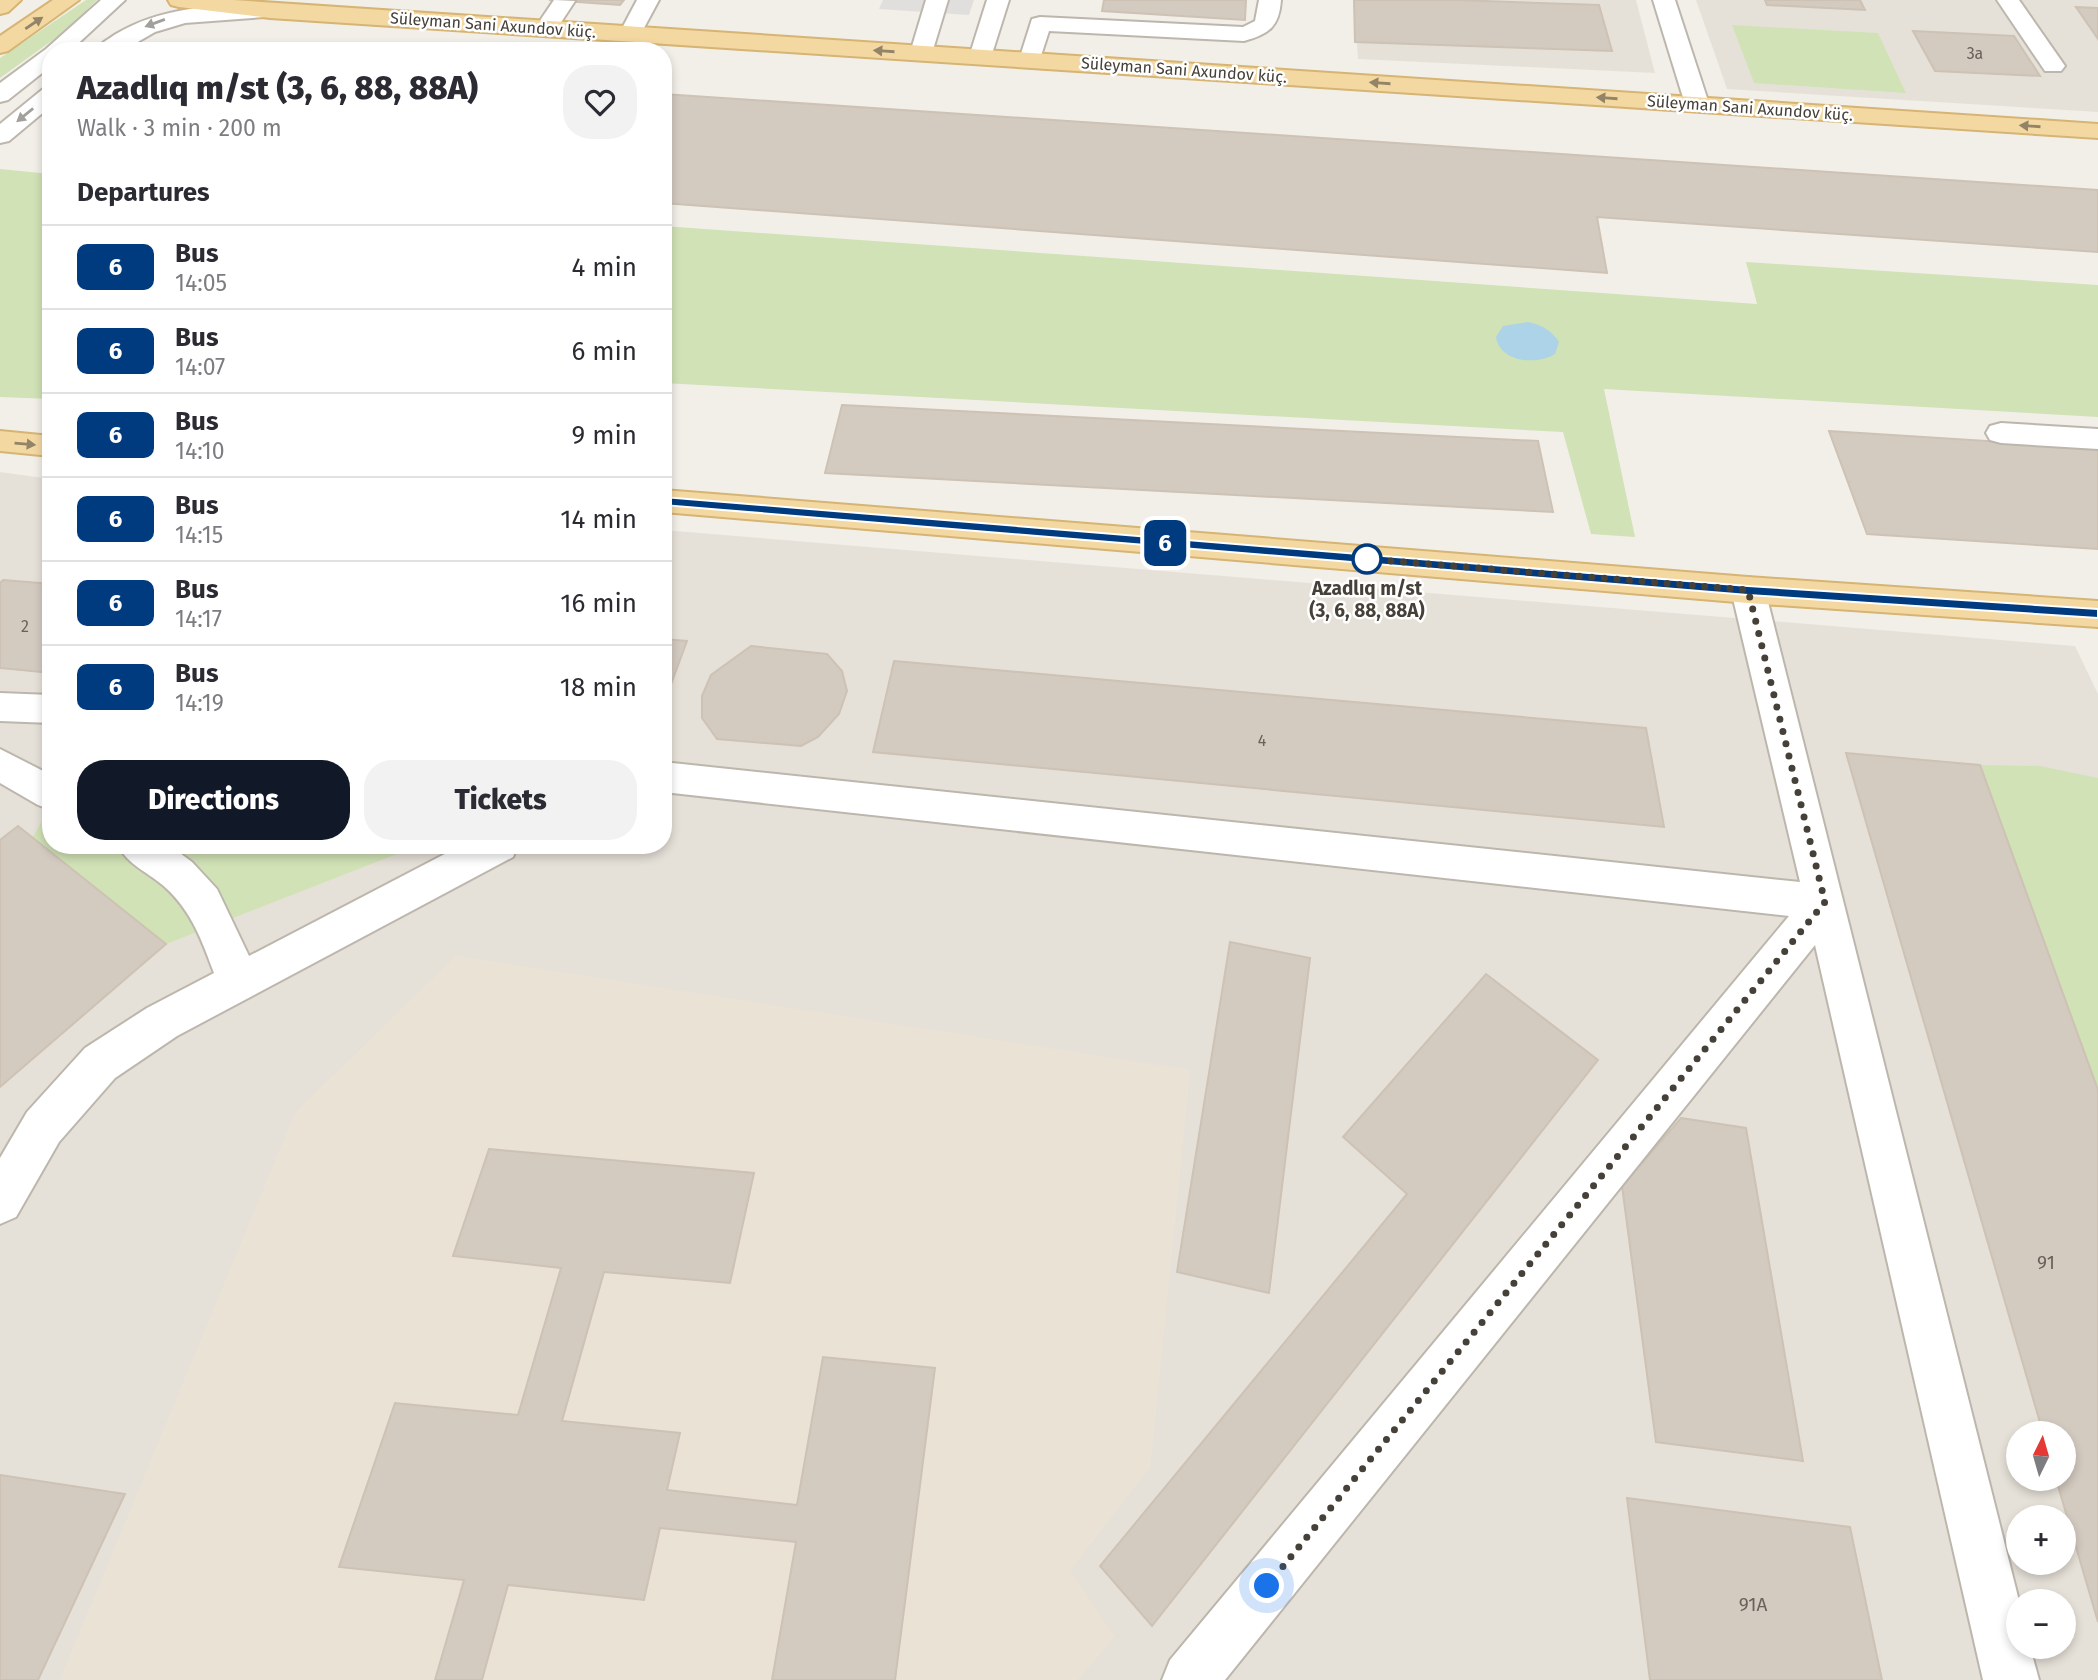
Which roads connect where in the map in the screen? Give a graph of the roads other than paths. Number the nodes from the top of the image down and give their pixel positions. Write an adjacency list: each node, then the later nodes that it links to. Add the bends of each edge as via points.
1 (10, 0): 13 (main road)
2 (68, 0): 20 (main road, one-way to 2)
3 (114, 0): 18 (street)
4 (179, 0): 14 (main road, Süleyman Sani Axundov küç.)
5 (648, 0): 17 (street)
6 (937, 0): 21 (street)
7 (998, 0): 22 (street)
8 (1046, 0): 15 (street)
9 (1270, 0): 15 (street, via 1268,21 1261,30 1244,34)
10 (1664, 0): 28 (street)
11 (2008, 0): 25 (street)
12 (564, 1): 16 (street)
13 (0, 7)
14 (270, 10): 16 (main road, Süleyman Sani Axundov küç.); 19 (street, one-way to 19, via 177,16)
15 (1040, 24): 23 (street)
16 (546, 28): 17 (main road, Süleyman Sani Axundov küç.)
17 (630, 34): 21 (main road, Süleyman Sani Axundov küç., one-way to 17)
18 (66, 42)
19 (118, 42)
20 (0, 46)
21 (921, 53): 22 (main road, Süleyman Sani Axundov küç.)
22 (980, 57): 23 (main road, Süleyman Sani Axundov küç.)
23 (1030, 60): 28 (main road, Süleyman Sani Axundov küç., one-way to 23)
24 (42, 62): 26 (street)
25 (2053, 66)
26 (0, 95)
27 (42, 101): 30 (street, one-way to 30)
28 (1697, 104): 29 (main road, Süleyman Sani Axundov küç., one-way to 28)
29 (2098, 131)
30 (0, 136)
31 (2001, 433): 32 (street)
32 (2098, 439)
33 (0, 441): 34 (main road, one-way to 34)
34 (42, 445)
35 (672, 502): 36 (main road)
36 (1748, 590): 37 (main road); 45 (street)
37 (2098, 614)
38 (0, 707): 39 (street)
39 (42, 709)
40 (0, 764): 42 (street)
41 (672, 778): 45 (street)
42 (42, 789)
43 (152, 854): 46 (street, via 171,865 209,908)
44 (482, 854): 46 (street)
45 (1825, 902): 48 (street); 49 (street)
46 (237, 981): 47 (street, via 100,1063 43,1127)
47 (0, 1202)
48 (1199, 1677)
49 (2011, 1680)

